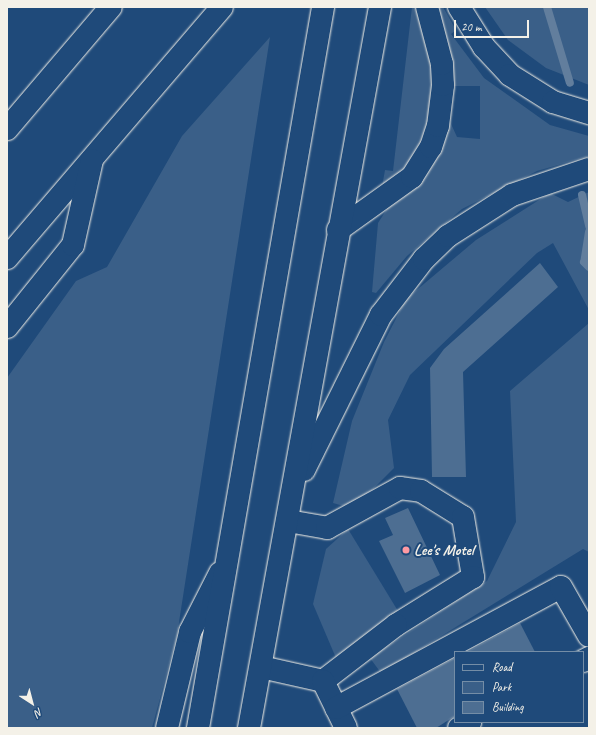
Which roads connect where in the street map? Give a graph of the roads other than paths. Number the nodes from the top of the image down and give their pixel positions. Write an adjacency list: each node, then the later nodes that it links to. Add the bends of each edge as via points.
1 (111, 7): 8 (main road)
2 (222, 7): 9 (main road)
3 (323, 7): 16 (main road)
4 (380, 7): 11 (main road)
5 (427, 7): 11 (main road, via 442,64 443,86 438,126 431,147 412,177)
6 (459, 7): 7 (main road, via 484,47 510,75 553,102)
7 (589, 112)
8 (7, 129)
9 (93, 157): 12 (main road); 13 (main road, via 73,245)
10 (589, 169): 14 (main road, via 512,195 472,218 424,259 381,315)
11 (338, 230): 14 (main road)
12 (7, 258)
13 (7, 327)
14 (293, 493): 15 (main road)
15 (288, 521): 18 (main road); 19 (main road, via 327,528 400,488 421,491 463,517 473,577 396,625)
16 (232, 550): 22 (main road, via 190,632); 23 (main road)
17 (589, 636): 20 (main road, via 561,587)
18 (261, 667): 19 (main road); 24 (main road)
19 (323, 681): 20 (main road)
20 (336, 708): 25 (main road)
21 (468, 723): 26 (main road)
22 (167, 728)
23 (198, 728)
24 (249, 728)
25 (346, 728)
26 (459, 728)

